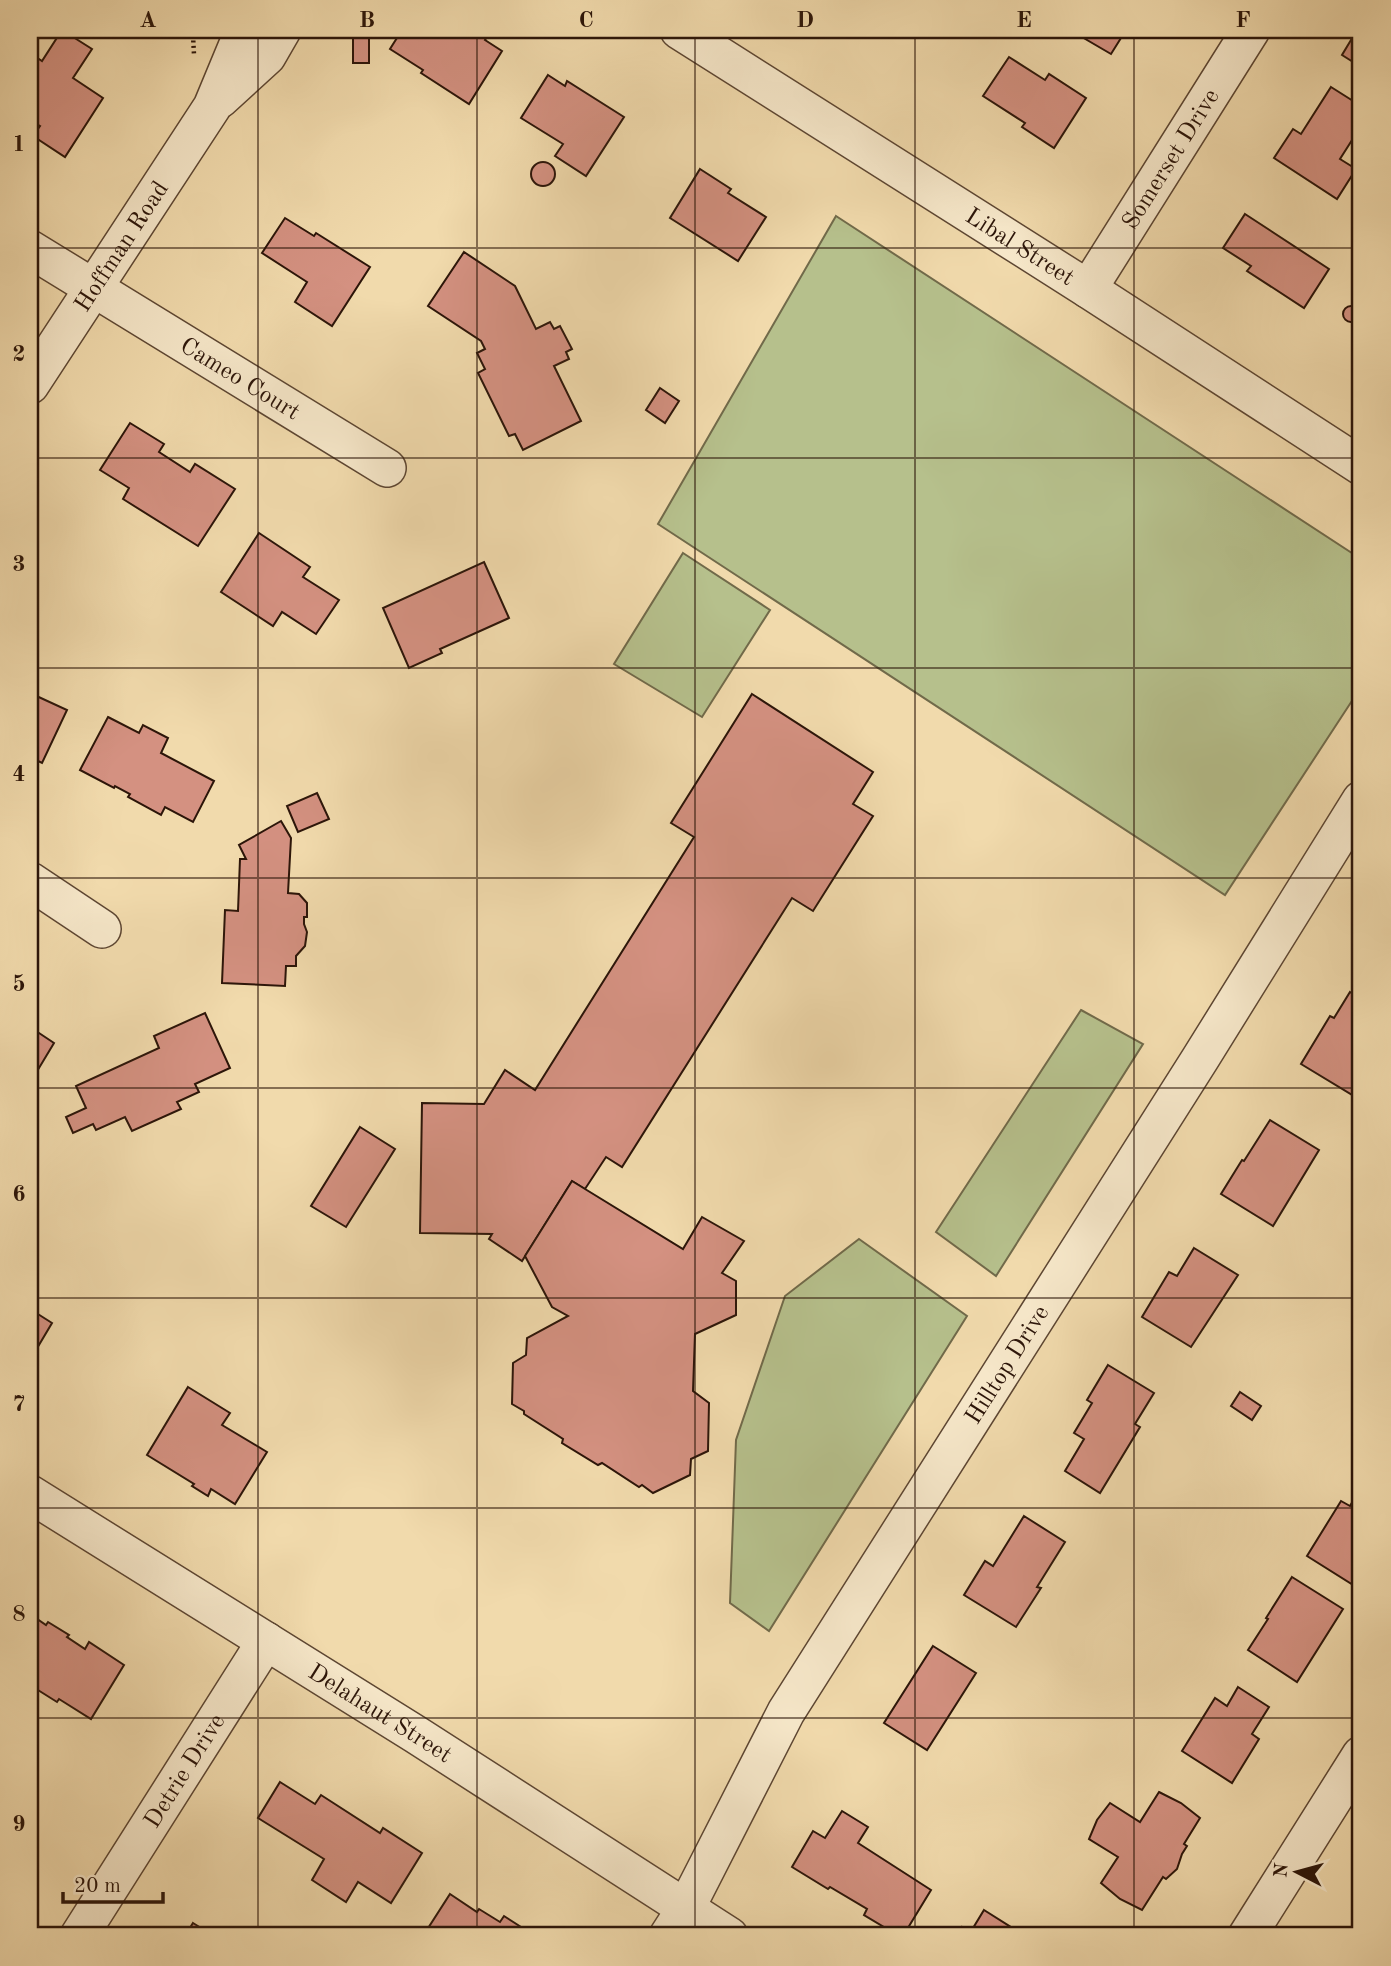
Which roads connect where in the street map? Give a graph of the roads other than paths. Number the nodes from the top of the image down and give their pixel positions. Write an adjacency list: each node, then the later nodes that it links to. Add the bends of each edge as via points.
1 (244, 30): 5 (street, Hoffman Road)
2 (282, 30): 5 (street, Hoffman Road, via 267,56)
3 (679, 30): 8 (street, Libal Street)
4 (1251, 30): 8 (street, Somerset Drive)
5 (212, 107): 7 (street, Hoffman Road)
6 (30, 249): 7 (street, Cameo Court)
7 (93, 288): 9 (street, Hoffman Road); 11 (street, Cameo Court)
8 (1088, 289): 10 (street, Libal Street)
9 (30, 385)
10 (1361, 466)
11 (387, 468)
12 (1361, 800): 18 (street, Hilltop Drive, via 786,1712)
13 (30, 881): 14 (street)
14 (102, 929)
15 (30, 1494): 16 (street, Delahaut Street)
16 (266, 1641): 18 (street, Delahaut Street, via 415,1734); 19 (street, Detrie Drive)
17 (1361, 1755): 21 (street)
18 (677, 1922): 20 (street, Delahaut Street)
19 (79, 1936)
20 (729, 1936)
21 (1247, 1936)

